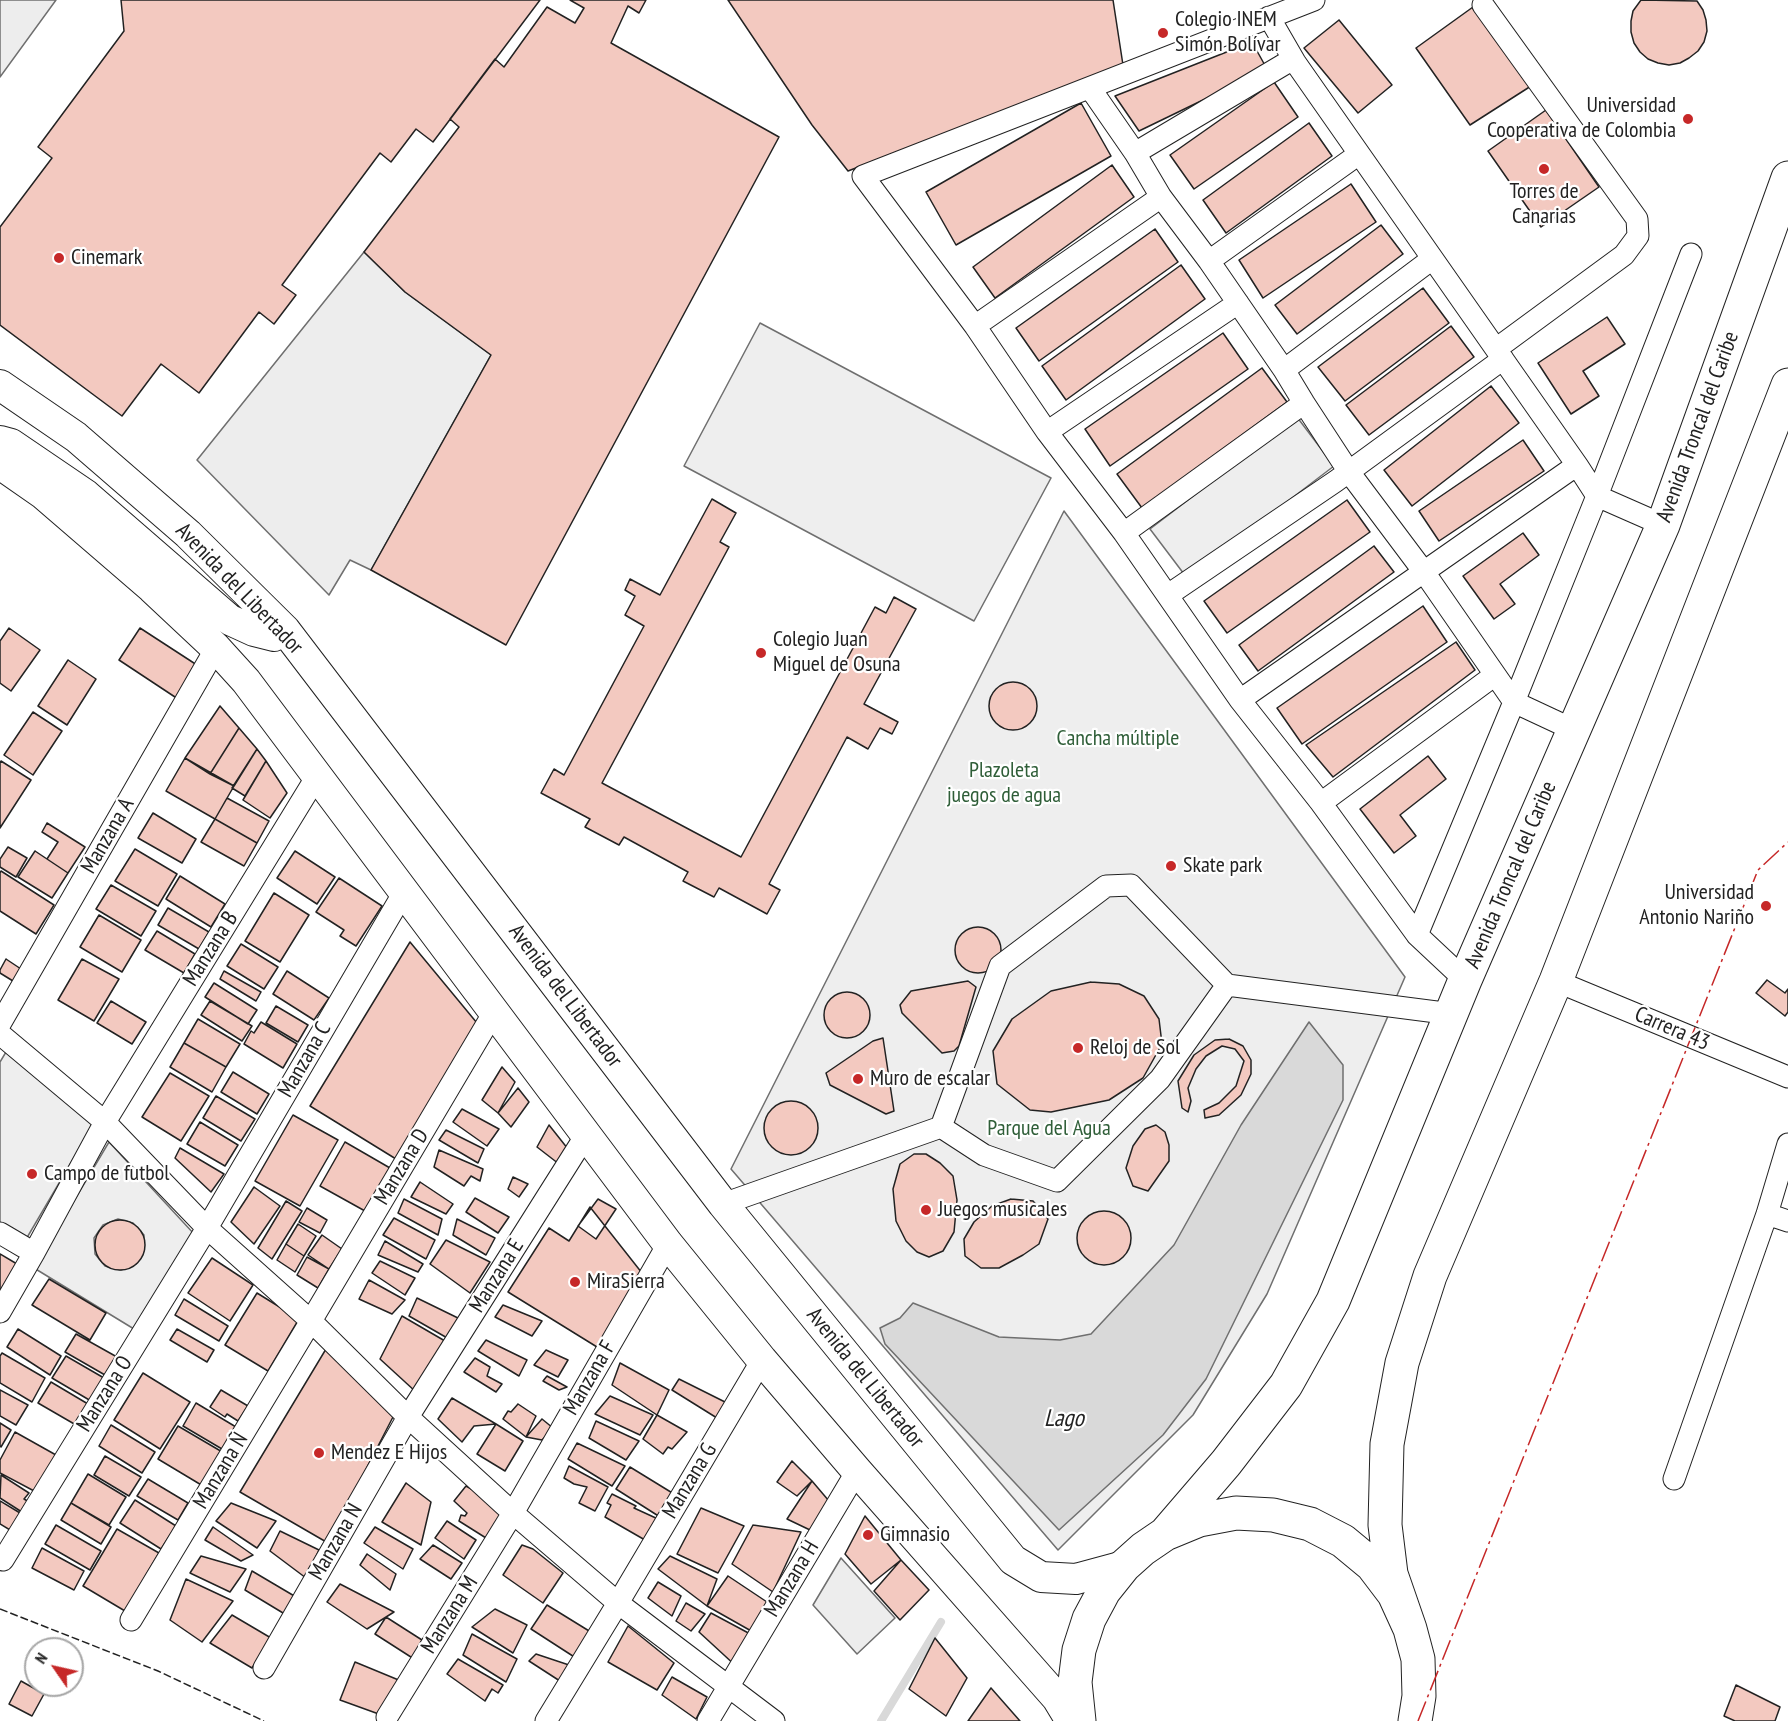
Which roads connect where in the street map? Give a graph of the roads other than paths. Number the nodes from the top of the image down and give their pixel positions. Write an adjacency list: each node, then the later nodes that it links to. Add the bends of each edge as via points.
1 (1314, 0): 3 (street)
2 (1483, 5): 15 (street, via 1636,219 1638,236 1624,255)
3 (1269, 17): 4 (street); 5 (street)
4 (1293, 59): 6 (street); 7 (street)
5 (1090, 88): 6 (street); 14 (street, via 863,176)
6 (1135, 153): 9 (street)
7 (1359, 154): 11 (street); 12 (street)
8 (1788, 178): 26 (highway, Avenida Troncal del Caribe)
9 (1161, 197): 12 (street); 14 (street)
10 (1692, 254): 25 (street)
11 (1432, 258): 15 (street); 16 (street)
12 (1209, 261): 13 (street)
13 (1238, 303): 16 (street); 20 (street)
14 (975, 326): 20 (street)
15 (1500, 354): 23 (street); 24 (street)
16 (1284, 370): 19 (street)
17 (0, 385): 30 (main road, Avenida del Libertador, via 76,437 188,534)
18 (1788, 385): 41 (highway)
19 (1304, 403): 24 (street); 27 (street)
20 (1047, 432): 27 (street)
21 (0, 441): 30 (main road, via 11,444 86,495 230,620 274,636)
22 (0, 464): 31 (main road, via 52,502)
23 (1577, 465): 25 (street); 28 (street)
24 (1349, 472): 28 (street); 29 (street)
25 (1597, 496): 26 (street); 34 (street)
26 (1663, 525): 35 (highway, Avenida Troncal del Caribe)
27 (1124, 533): 29 (street)
28 (1424, 572): 32 (street); 33 (street)
29 (1168, 596): 33 (street)
30 (285, 630): 52 (main road, Avenida del Libertador)
31 (216, 648): 36 (main road, via 246,681); 45 (street, Manzana A)
32 (1495, 675): 34 (street); 37 (street)
33 (1240, 700): 37 (street)
34 (1514, 702): 35 (street); 39 (street)
35 (1574, 730): 40 (highway, Avenida Troncal del Caribe)
36 (317, 776): 38 (main road); 48 (street, Manzana B)
37 (1321, 804): 39 (street)
38 (404, 892): 43 (main road); 55 (street, Manzana C)
39 (1417, 935): 40 (street)
40 (1465, 980): 44 (highway, Avenida Troncal del Caribe)
41 (1556, 981): 47 (street, Carrera 43); 71 (highway, via 1430,1276 1402,1363 1387,1444 1385,1525 1391,1574)
42 (1227, 985): 44 (street); 49 (street, via 1160,1079 1057,1181 984,1155); 49 (street, via 1131,885 1107,886 1000,966)
43 (494, 1012): 50 (main road); 60 (street, Manzana D)
44 (1452, 1014): 66 (highway, Avenida Troncal del Caribe, via 1333,1301 1286,1385)
45 (0, 1024)
46 (0, 1034): 48 (street)
47 (1788, 1077)
48 (105, 1122): 55 (street); 58 (street, Manzana B)
49 (941, 1127): 52 (street)
50 (586, 1135): 57 (main road); 62 (street, Manzana E)
51 (1788, 1144): 53 (street)
52 (723, 1204): 68 (main road, Avenida del Libertador, via 1013,1560 1041,1577 1076,1579)
53 (1767, 1214): 54 (street); 64 (street)
54 (1788, 1221)
55 (207, 1228): 60 (street); 67 (street, Manzana O)
56 (0, 1233): 58 (street)
57 (668, 1244): 61 (main road); 65 (street, Manzana F)
58 (34, 1253): 59 (street, Manzana B)
59 (0, 1312)
60 (311, 1321): 62 (street); 70 (street, Manzana Ñ)
61 (762, 1360): 63 (main road); 69 (street, Manzana G)
62 (408, 1417): 65 (street); 72 (street, Manzana N)
63 (856, 1471): 73 (street, Manzana H); 78 (main road, via 1057,1698)
64 (1674, 1479)
65 (513, 1513): 69 (street); 74 (street, Manzana M)
66 (1165, 1534): 68 (highway); 71 (highway, via 1199,1520 1236,1513 1273,1515 1310,1524 1343,1541 1372,1565 1394,1594)
67 (3, 1560)
68 (1124, 1566): 79 (highway, via 1104,1591 1079,1650 1075,1682)
69 (618, 1603): 73 (street); 75 (street, Manzana G)
70 (131, 1620)
71 (1410, 1629): 80 (highway, via 1418,1659)
72 (264, 1668)
73 (729, 1687): 76 (street, Manzana H); 77 (street)
74 (387, 1717)
75 (546, 1721)
76 (708, 1721)
77 (774, 1721)
78 (1071, 1721)
79 (1079, 1721)
80 (1415, 1721)

